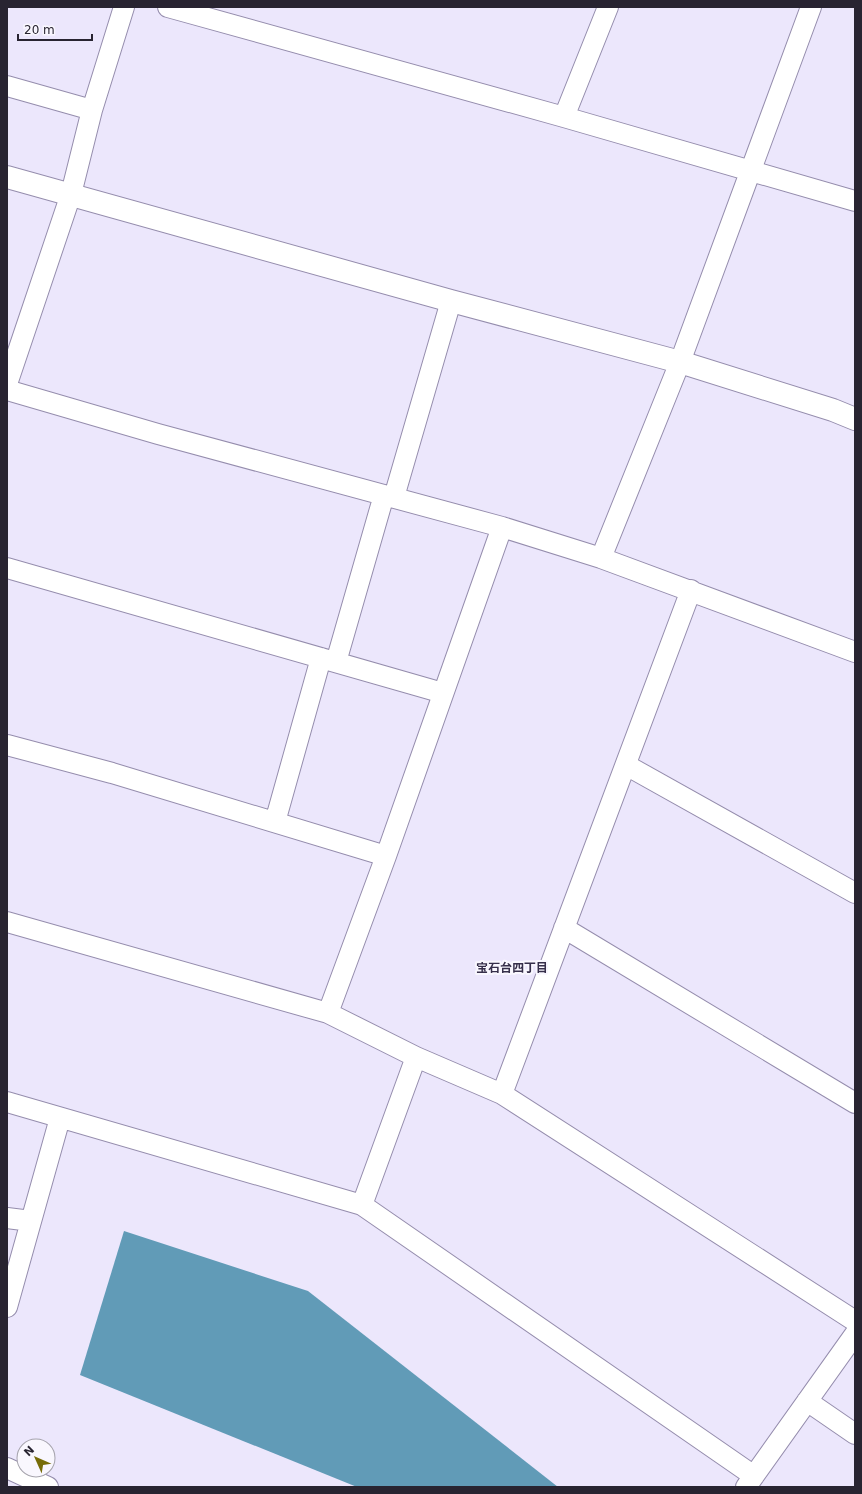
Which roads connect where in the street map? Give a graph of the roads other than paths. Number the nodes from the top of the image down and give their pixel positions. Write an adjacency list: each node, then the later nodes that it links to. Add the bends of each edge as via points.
1 (124, 7): 6 (street)
2 (168, 7): 7 (street)
3 (608, 7): 7 (street)
4 (811, 7): 8 (street)
5 (7, 86): 6 (street)
6 (92, 110): 10 (street)
7 (564, 117): 8 (street)
8 (751, 170): 11 (street); 13 (street)
9 (7, 176): 10 (street)
10 (71, 194): 12 (street); 14 (street)
11 (855, 201)
12 (451, 301): 13 (street); 17 (street)
13 (680, 362): 16 (street); 19 (street)
14 (7, 384)
15 (7, 390): 17 (street, via 158,434)
16 (855, 419)
17 (389, 496): 18 (street); 23 (street)
18 (502, 526): 19 (street); 24 (street)
19 (601, 558): 21 (street)
20 (7, 568): 23 (street)
21 (691, 590): 22 (street); 26 (street)
22 (855, 652)
23 (329, 660): 24 (street); 27 (street)
24 (443, 693): 28 (street)
25 (7, 745): 27 (street, via 112,773)
26 (626, 766): 29 (street); 31 (street)
27 (275, 822): 28 (street)
28 (386, 856): 32 (street)
29 (855, 892)
30 (7, 922): 32 (street)
31 (564, 928): 34 (street); 36 (street)
32 (328, 1013): 33 (street)
33 (416, 1057): 34 (street); 38 (street)
34 (502, 1094): 42 (street)
35 (7, 1102): 37 (street)
36 (855, 1103)
37 (60, 1118): 38 (street); 40 (street)
38 (362, 1205): 47 (street)
39 (7, 1218): 40 (street)
40 (31, 1221): 41 (street)
41 (7, 1307)
42 (855, 1320)
43 (855, 1334): 44 (street)
44 (808, 1401): 45 (street); 47 (street)
45 (855, 1434)
46 (7, 1468): 48 (street)
47 (750, 1482)
48 (48, 1487)

